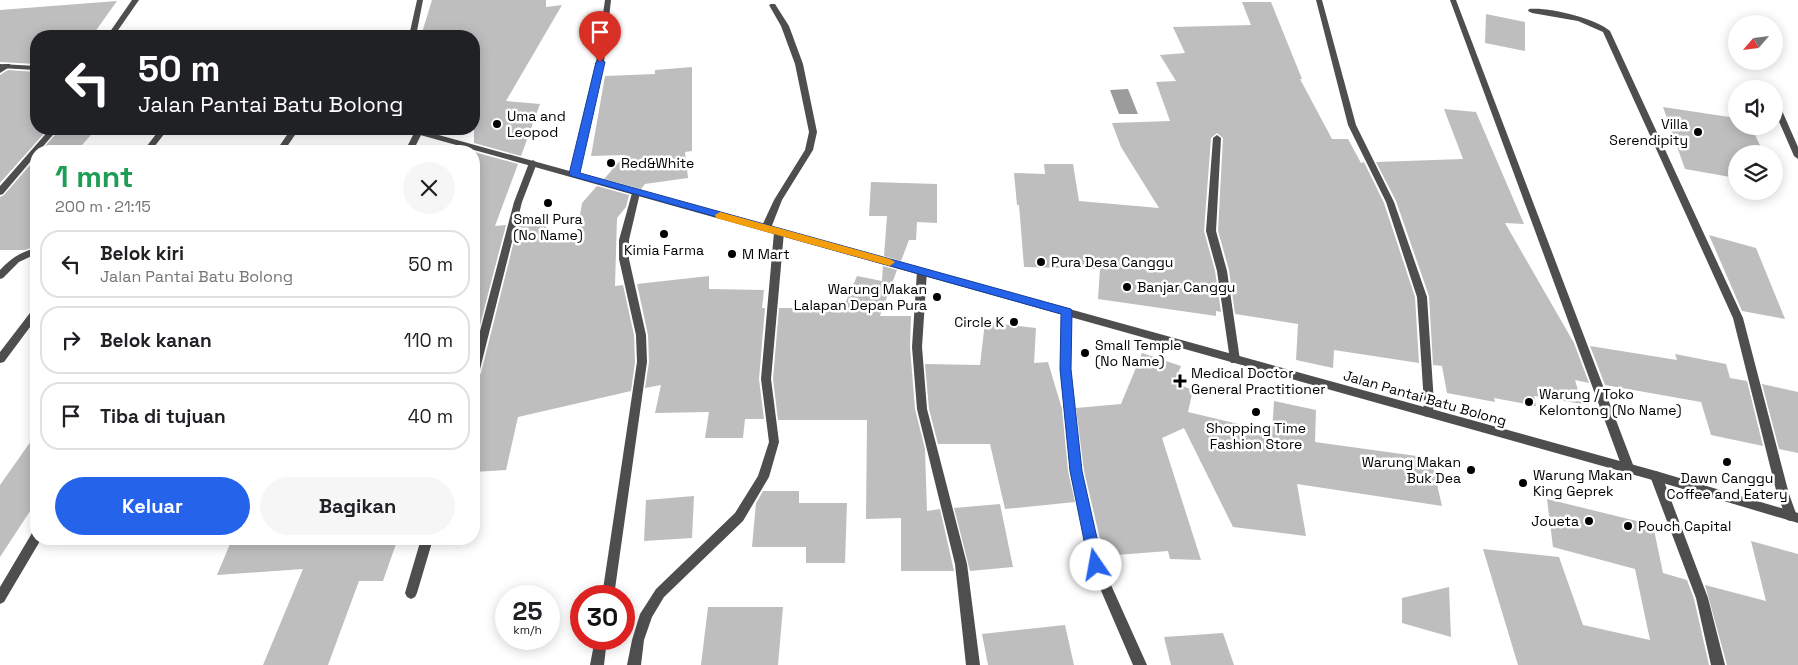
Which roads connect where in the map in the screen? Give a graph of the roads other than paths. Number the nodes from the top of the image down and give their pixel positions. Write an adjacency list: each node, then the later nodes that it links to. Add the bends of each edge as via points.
1 (136, 0): 8 (street)
2 (420, 0): 9 (street)
3 (608, 0): 24 (street, via 600,62)
4 (1319, 0): 37 (street, via 1352,125 1390,202 1422,298)
5 (1453, 0): 38 (street)
6 (773, 5): 27 (street, via 785,26 799,64 813,132 809,150 778,200)
7 (1532, 11): 40 (street, via 1584,20 1606,31 1738,318 1783,494)
8 (114, 30)
9 (413, 30)
10 (2, 67): 11 (street)
11 (30, 68)
12 (1783, 122): 21 (street)
13 (49, 135): 17 (street)
14 (159, 135): 18 (street)
15 (432, 135): 19 (street, Jalan Pantai Batu Bolong)
16 (1217, 138): 36 (street, via 1211,231 1222,271)
17 (40, 145)
18 (152, 145)
19 (468, 145)
20 (480, 148): 23 (street, Jalan Pantai Batu Bolong)
21 (1798, 156)
22 (30, 157): 25 (street)
23 (533, 163): 24 (street, Jalan Pantai Batu Bolong); 34 (street, via 518,202)
24 (574, 174): 26 (street, Jalan Pantai Batu Bolong)
25 (0, 192)
26 (636, 192): 27 (street, Jalan Pantai Batu Bolong); 43 (street, via 624,240 624,258 641,335 642,362)
27 (766, 228): 28 (street, Jalan Pantai Batu Bolong)
28 (779, 232): 30 (street, Jalan Pantai Batu Bolong); 48 (street, via 766,379 774,442 763,477 739,517 660,593 646,614)
29 (30, 252): 31 (street, via 16,259)
30 (922, 271): 32 (street, Jalan Pantai Batu Bolong); 49 (street, via 917,347 922,409 961,564)
31 (0, 276)
32 (1067, 312): 36 (street, Jalan Pantai Batu Bolong); 50 (street, via 1065,369 1076,471 1096,565)
33 (30, 320): 35 (street)
34 (480, 336)
35 (0, 359)
36 (1235, 360): 37 (street, Jalan Pantai Batu Bolong)
37 (1428, 413): 38 (street, Jalan Pantai Batu Bolong)
38 (1629, 470): 39 (street, Jalan Pantai Batu Bolong)
39 (1656, 476): 40 (street, Jalan Pantai Batu Bolong); 51 (street, via 1702,598)
40 (1794, 517)
41 (32, 545): 45 (street)
42 (425, 545): 44 (street)
43 (610, 585)
44 (411, 593)
45 (0, 598)
46 (599, 650): 47 (street)
47 (597, 665)
48 (634, 665)
49 (973, 665)
50 (1140, 665)
51 (1718, 665)

